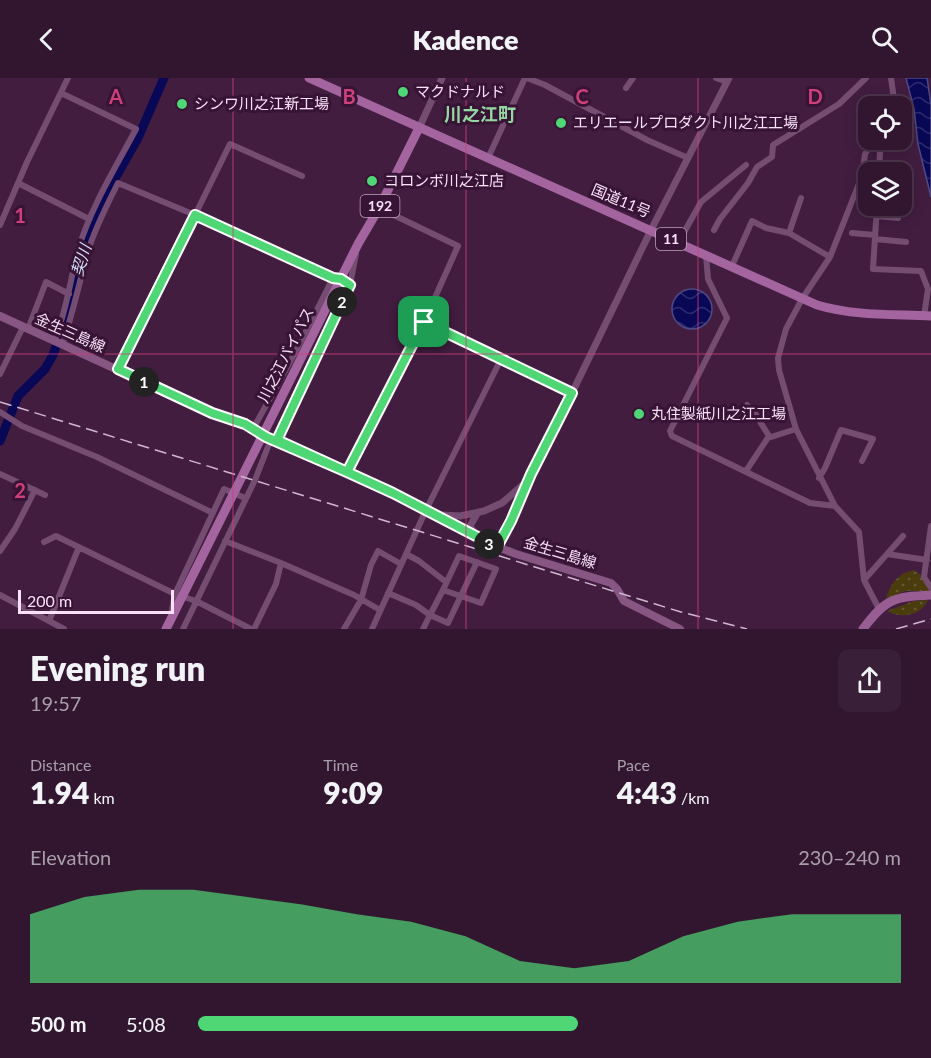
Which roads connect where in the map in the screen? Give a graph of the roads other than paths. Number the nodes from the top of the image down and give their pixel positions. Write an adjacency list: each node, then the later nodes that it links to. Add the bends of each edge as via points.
1 (68, 78): 12 (street)
2 (309, 78): 14 (highway, 国道11号 / 11)
3 (442, 78): 14 (street)
4 (526, 78): 10 (street); 16 (street)
5 (633, 78): 11 (street)
6 (716, 78): 9 (street)
7 (866, 78): 29 (street, via 839,104 773,145 772,157 757,166)
8 (891, 78): 13 (street)
9 (728, 80): 17 (street)
10 (545, 81): 17 (street, via 647,140)
11 (626, 88)
12 (61, 93): 20 (street); 26 (street, via 136,129)
13 (894, 96)
14 (419, 128): 16 (highway, 国道11号 / 11); 22 (highway, 川之江バイパス / 192)
15 (868, 150): 37 (street)
16 (488, 158): 28 (highway, 国道11号 / 11)
17 (688, 158): 28 (street)
18 (746, 165): 34 (street, via 701,202)
19 (302, 176): 23 (street, via 230,144)
20 (18, 183): 26 (street); 27 (street)
21 (801, 198): 30 (street)
22 (379, 208): 35 (highway, 川之江バイパス / 192); 45 (street, via 458,246)
23 (195, 215): 39 (street); 47 (street, via 118,183 88,250 73,315); 49 (street)
24 (876, 216): 25 (street); 32 (street)
25 (898, 218)
26 (89, 219): 41 (street)
27 (0, 225)
28 (651, 230): 34 (highway, 国道11号 / 11); 51 (street)
29 (714, 230)
30 (789, 233): 37 (street); 38 (street, via 752,221)
31 (852, 233): 32 (street)
32 (875, 237): 33 (street); 44 (street, via 873,269 921,271 928,289)
33 (906, 242)
34 (678, 243): 36 (highway, 国道11号 / 11)
35 (358, 244): 39 (highway, 川之江バイパス / 192); 40 (street)
36 (706, 255): 38 (highway, 国道11号 / 11); 61 (street, via 708,279 727,318 670,431 672,436)
37 (830, 257): 42 (street)
38 (732, 266): 42 (highway, 国道11号 / 11)
39 (337, 279): 40 (street); 54 (street); 95 (highway, 川之江バイパス / 192, via 267,426)
40 (350, 285): 57 (street)
41 (69, 294): 46 (street, via 46,282); 47 (street)
42 (802, 299): 44 (highway, 国道11号 / 11, via 834,310); 55 (street, via 786,329 778,357)
43 (0, 316): 46 (main road, 金生三島線)
44 (928, 316)
45 (424, 322): 48 (street); 62 (street)
46 (25, 328): 47 (main road, 金生三島線); 50 (street)
47 (58, 344): 49 (main road, 金生三島線)
48 (501, 359): 51 (street); 70 (street)
49 (118, 369): 54 (main road, 金生三島線)
50 (0, 374)
51 (572, 393): 64 (street)
52 (747, 405): 56 (street)
53 (3, 414): 71 (street)
54 (253, 429): 57 (main road, 金生三島線)
55 (796, 429): 56 (street); 65 (street)
56 (769, 436): 61 (street)
57 (274, 440): 62 (main road, 金生三島線); 68 (street)
58 (830, 456): 59 (street); 60 (street, via 840,430 873,439); 65 (street)
59 (839, 460)
60 (862, 461)
61 (746, 471): 69 (street, via 810,503)
62 (347, 472): 70 (main road, 金生三島線)
63 (0, 474): 66 (street)
64 (531, 474): 72 (street, via 502,503); 81 (street)
65 (819, 478): 69 (street)
66 (35, 490): 67 (street); 82 (street)
67 (45, 495)
68 (245, 498): 71 (street, via 224,489); 78 (street)
69 (834, 506): 89 (street, via 859,532)
70 (428, 511): 73 (street, via 445,516); 75 (main road, 金生三島線); 83 (street)
71 (213, 513): 95 (street)
72 (477, 514): 73 (street); 77 (street, via 470,526)
73 (466, 515): 75 (street)
74 (931, 526): 85 (street)
75 (464, 529): 77 (main road, 金生三島線)
76 (903, 536): 84 (street)
77 (477, 537): 81 (main road, 金生三島線)
78 (225, 541): 87 (street); 99 (street)
79 (44, 542): 80 (street, via 56,536)
80 (79, 547): 95 (street); 103 (street)
81 (497, 547): 111 (main road, 金生三島線, via 611,583 624,601)
82 (0, 551)
83 (406, 554): 88 (street); 90 (street)
84 (887, 554): 85 (street); 89 (street)
85 (927, 560): 91 (street, via 924,577)
86 (477, 562): 90 (street, via 459,556); 97 (street); 97 (street, via 496,569 481,603)
87 (281, 563): 98 (street); 107 (street, via 276,584)
88 (402, 564): 93 (street); 98 (street, via 378,551)
89 (864, 580): 100 (street)
90 (446, 582): 92 (street)
91 (931, 588)
92 (442, 590): 97 (street); 102 (street)
93 (388, 593): 101 (street); 102 (street)
94 (0, 595): 103 (street)
95 (179, 595): 99 (street); 104 (highway, 川之江バイパス / 192)
96 (931, 595): 100 (main road, via 900,597)
97 (461, 596): 102 (street, via 448,623)
98 (361, 600): 101 (street); 108 (street)
99 (196, 601): 106 (street); 107 (street)
100 (879, 609): 112 (main road)
101 (380, 610): 109 (street)
102 (430, 615): 110 (street)
103 (49, 621): 105 (street)
104 (169, 624)
105 (64, 629)
106 (183, 629)
107 (253, 629)
108 (345, 629)
109 (372, 629)
110 (423, 629)
111 (680, 629)
112 (863, 629)

